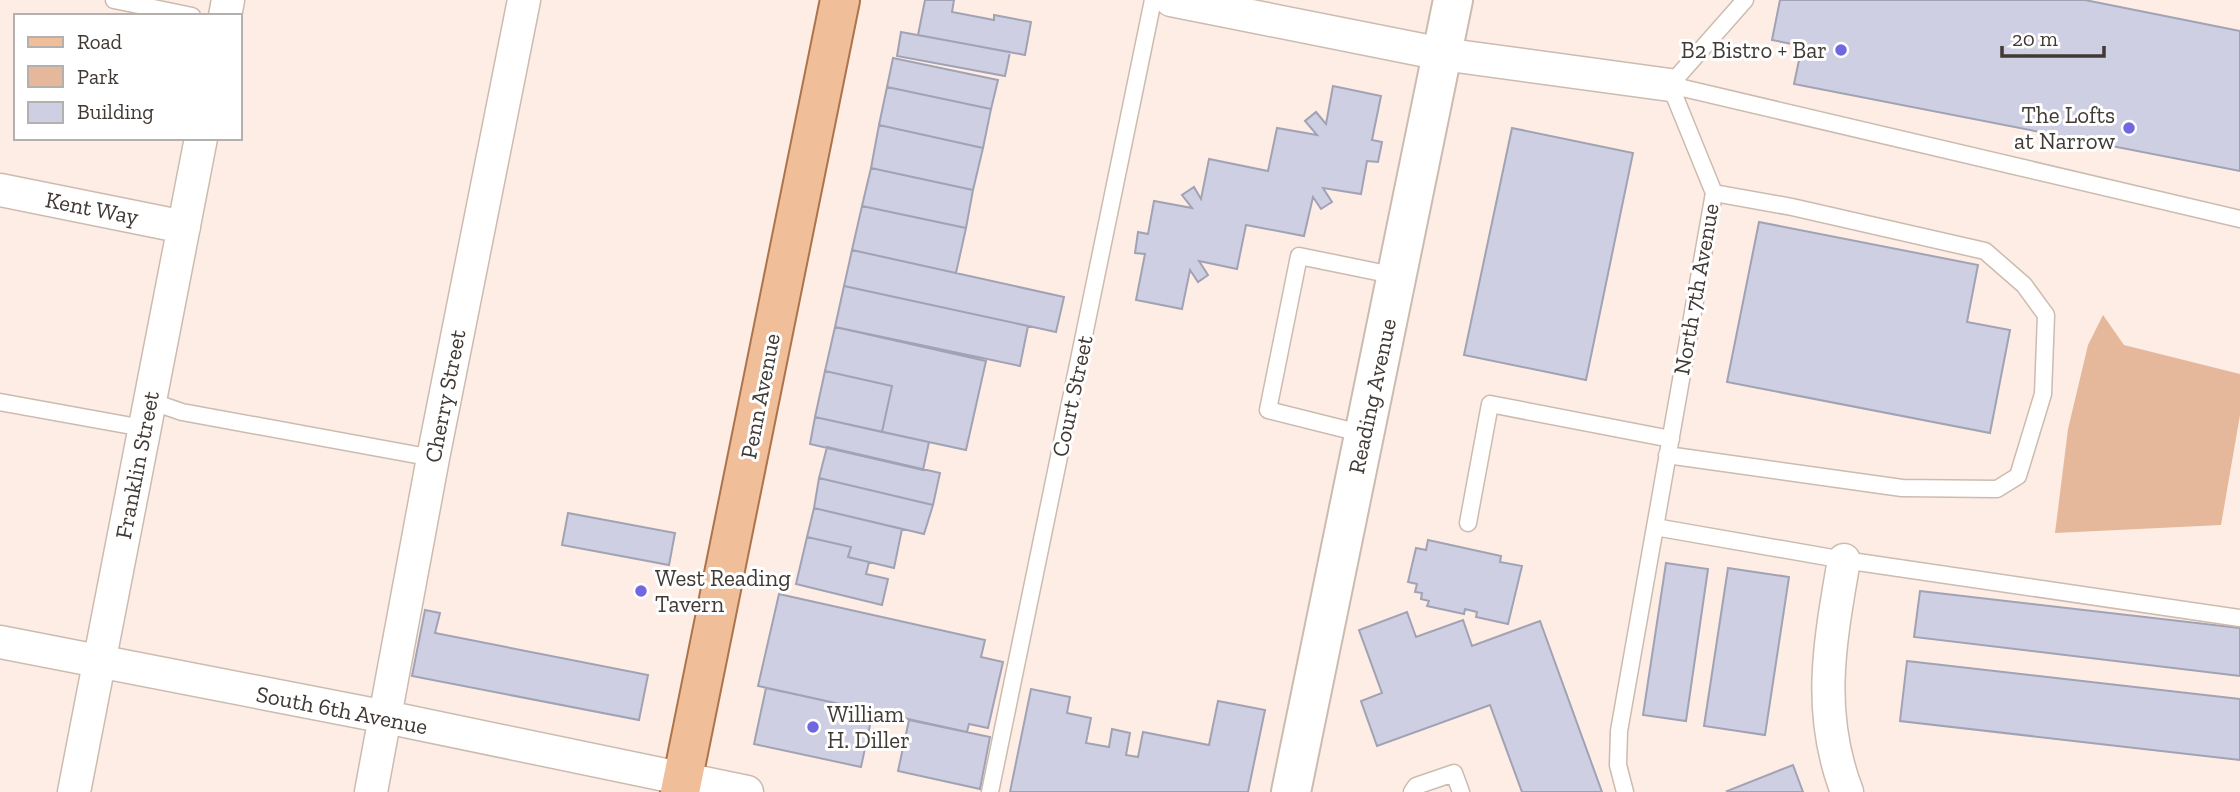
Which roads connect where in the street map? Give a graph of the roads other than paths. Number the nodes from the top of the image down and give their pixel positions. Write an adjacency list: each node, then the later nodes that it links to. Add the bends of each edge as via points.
1 (114, 0): 8 (lane)
2 (524, 0): 21 (street, Cherry Street)
3 (841, 0): 29 (main road, Penn Avenue)
4 (1153, 0): 33 (lane, Court Street)
5 (1171, 0): 9 (street)
6 (1453, 0): 9 (street, Reading Avenue)
7 (1745, 0): 10 (lane)
8 (182, 14)
9 (1442, 54): 10 (street); 16 (street, Reading Avenue)
10 (1670, 85): 13 (lane, North 7th Avenue); 14 (lane)
11 (201, 140): 15 (street, Franklin Street)
12 (0, 190): 15 (street, Kent Way)
13 (1714, 193): 20 (lane, North 7th Avenue); 20 (lane, via 1984,251 2024,285 2046,315 2043,394 2018,477 1997,489 1902,488)
14 (2240, 219)
15 (184, 227): 18 (street, Franklin Street)
16 (1397, 276): 19 (street, Reading Avenue); 19 (lane, via 1299,256 1268,410)
17 (0, 402): 18 (lane)
18 (146, 415): 21 (lane, via 182,412); 27 (street, Franklin Street)
19 (1364, 434): 34 (street, Reading Avenue)
20 (1669, 447): 22 (lane, via 1490,404); 23 (lane, North 7th Avenue)
21 (433, 458): 28 (street, Cherry Street)
22 (1468, 523)
23 (1655, 527): 24 (lane); 37 (lane, North 7th Avenue, via 1619,731 1618,765)
24 (1844, 560): 25 (lane); 38 (street, via 1827,674 1834,748)
25 (2240, 618)
26 (0, 642): 27 (street, South 6th Avenue)
27 (100, 663): 28 (street, South 6th Avenue); 30 (street, Franklin Street)
28 (386, 718): 29 (street, South 6th Avenue); 31 (street, Cherry Street)
29 (682, 786): 32 (street, South 6th Avenue)
30 (74, 792)
31 (371, 792)
32 (747, 792)
33 (990, 792)
34 (1291, 792)
35 (1412, 792): 36 (lane, via 1416,786 1454,773)
36 (1461, 792)
37 (1625, 792)
38 (1847, 792)

